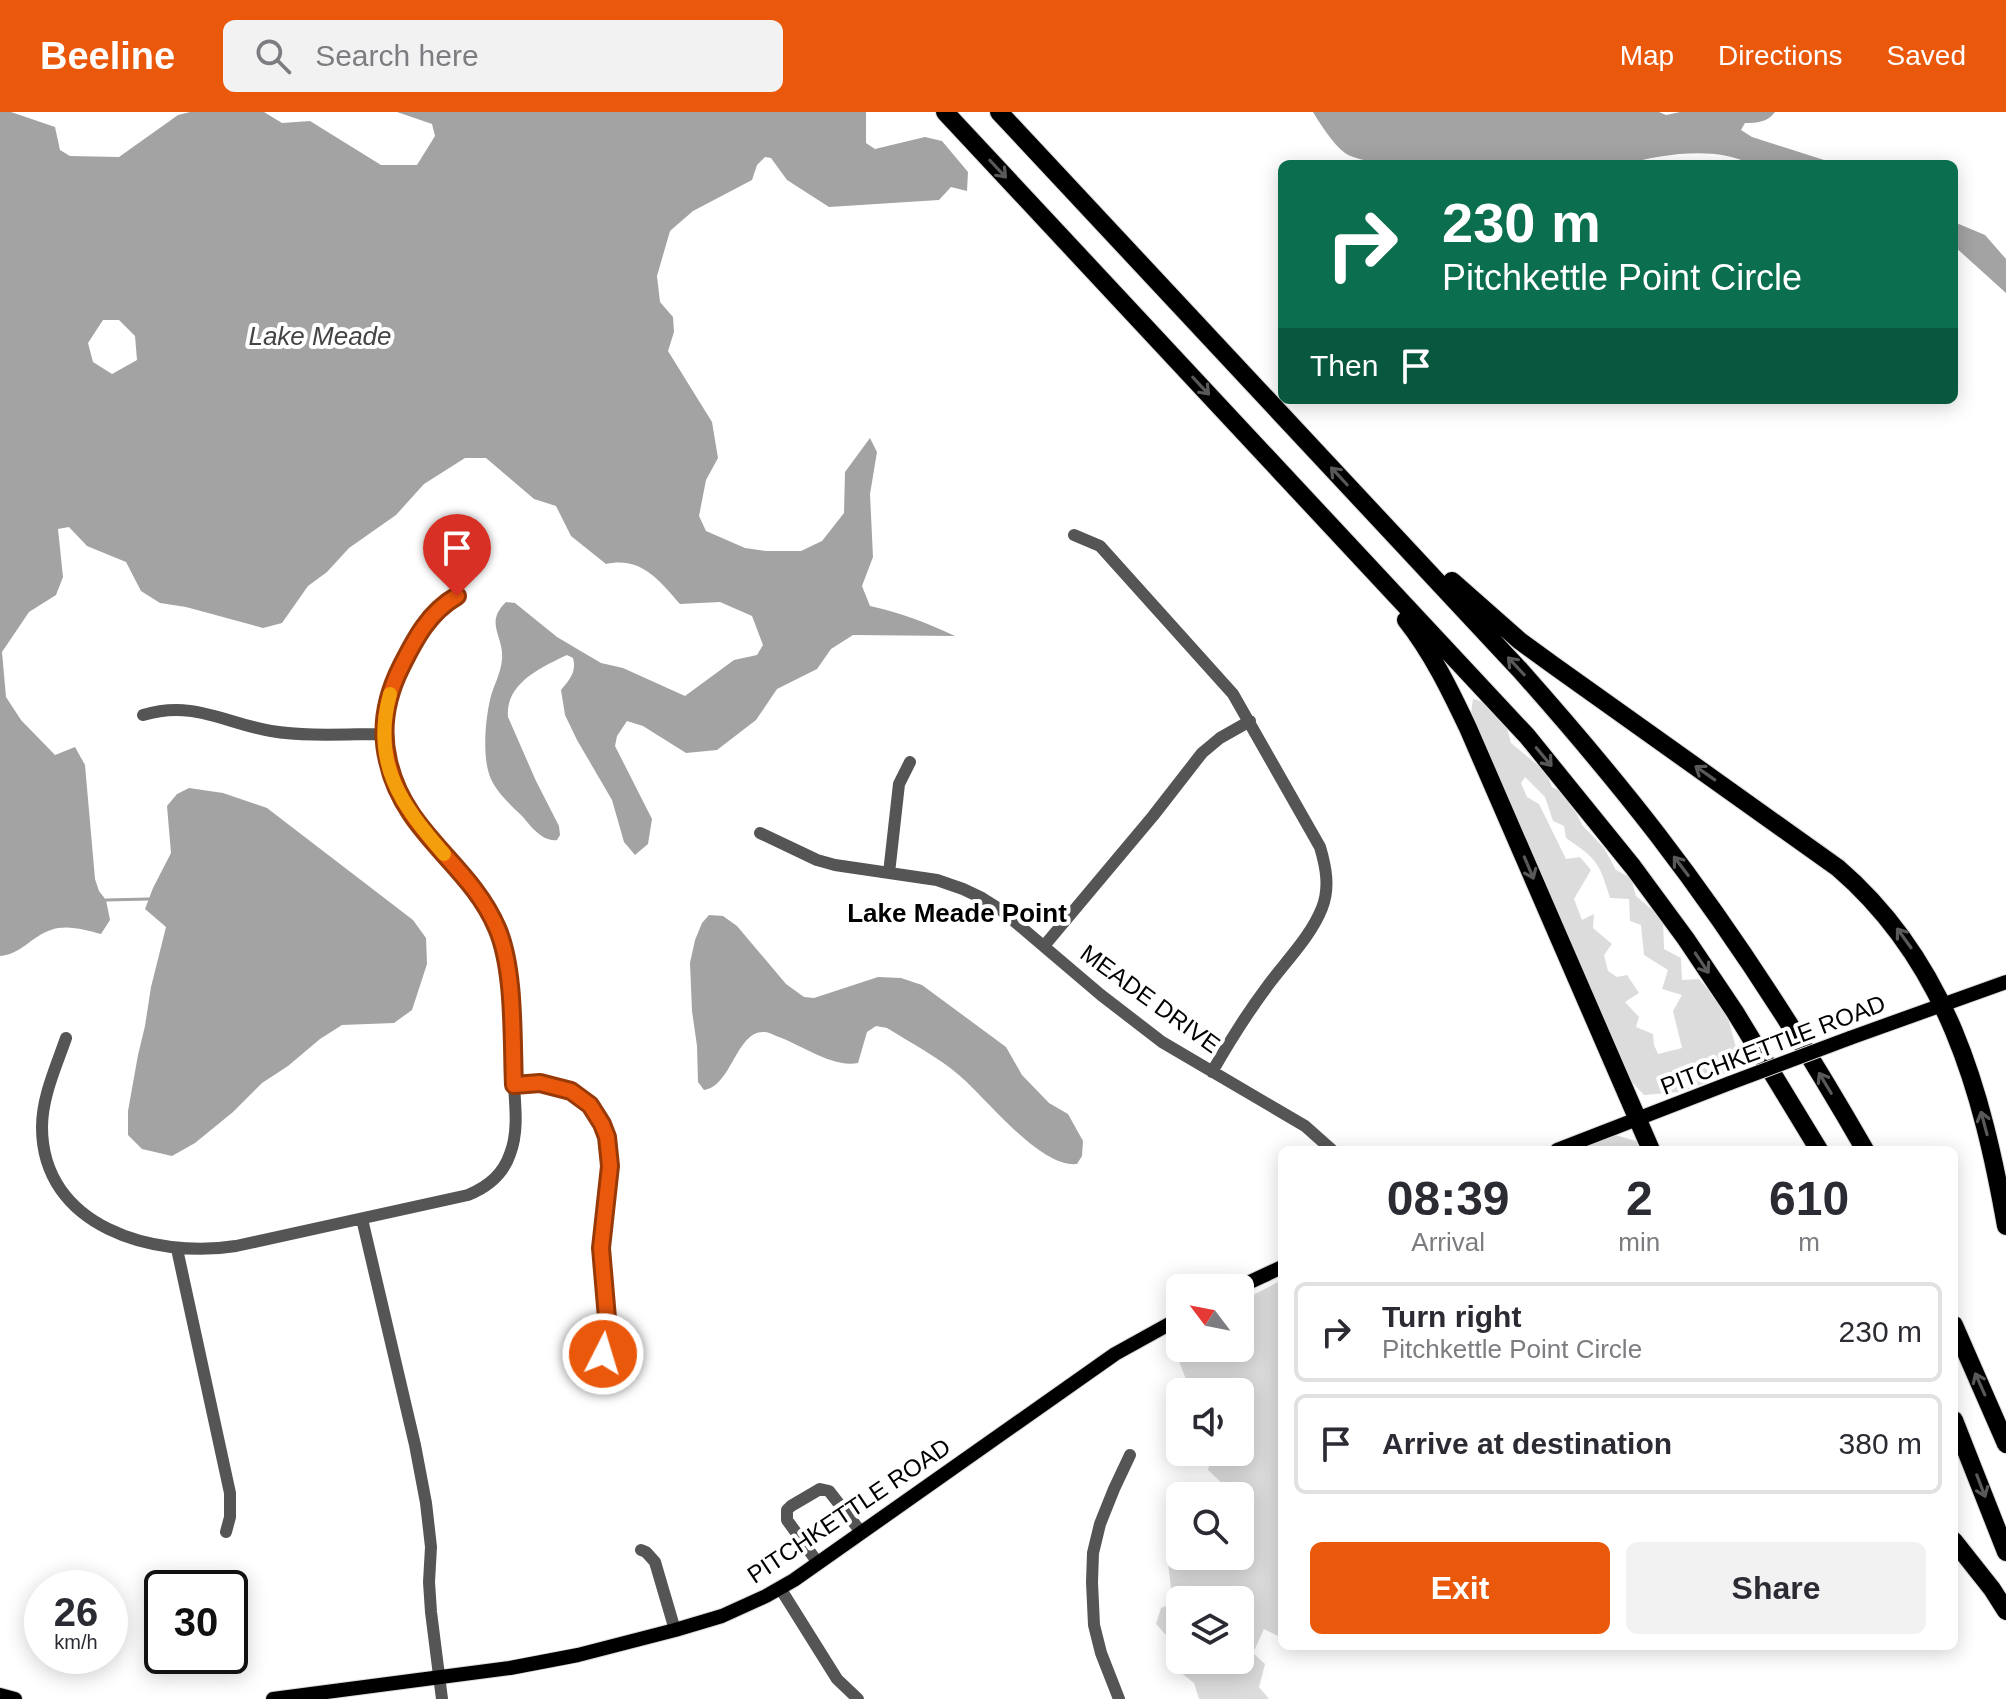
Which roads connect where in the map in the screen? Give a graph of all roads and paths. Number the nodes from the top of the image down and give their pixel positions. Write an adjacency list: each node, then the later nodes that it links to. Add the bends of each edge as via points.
1 (945, 112): 4 (highway, one-way to 4)
2 (999, 112): 3 (highway, one-way to 2)
3 (1363, 501): 15 (highway, one-way to 3, via 1898,930 1847,876 1520,641); 24 (highway, one-way to 3, via 1782,1011 1658,835 1550,704)
4 (1340, 534): 19 (highway, one-way to 19, via 1443,676); 23 (highway, one-way to 23, via 1527,736 1633,867 1735,1012)
5 (1074, 535): 8 (street, via 1100,546 1233,694)
6 (457, 596): 9 (street, via 435,611 407,654 389,695)
7 (143, 715): 9 (street, via 185,710 296,734)
8 (1250, 721): 13 (street, via 1202,753); 17 (street, via 1320,847 1327,889 1311,929)
9 (384, 734): 18 (street, via 402,802 480,896 498,929 507,962)
10 (910, 762): 12 (street, via 899,784)
11 (760, 833): 12 (street, MEADE DRIVE, via 817,860)
12 (889, 873): 13 (street, MEADE DRIVE, via 963,889 1001,910)
13 (1044, 946): 17 (street, MEADE DRIVE, via 1162,1042)
14 (2006, 982): 15 (main road, PITCHKETTLE ROAD)
15 (1943, 1005): 19 (main road, PITCHKETTLE ROAD, bridge); 26 (highway, one-way to 15, via 1978,1104)
16 (66, 1038): 27 (street, via 42,1125 56,1181 71,1203 96,1222 135,1240)
17 (1212, 1072): 20 (street, MEADE DRIVE, via 1305,1126)
18 (514, 1085): 25 (street, via 514,1141 505,1165 489,1184 468,1195); 32 (street, via 540,1083 571,1091 590,1105 607,1137)
19 (1637, 1119): 21 (main road, PITCHKETTLE ROAD); 22 (highway)
20 (1328, 1146)
21 (1567, 1146)
22 (1649, 1146)
23 (1817, 1146)
24 (1863, 1146)
25 (362, 1219): 27 (street, via 226,1248); 45 (street, via 426,1503)
26 (2006, 1226)
27 (177, 1249): 36 (street, via 230,1493)
28 (1278, 1269): 29 (main road)
29 (1254, 1280)
30 (1166, 1326): 37 (main road, PITCHKETTLE ROAD, via 1115,1354)
31 (1958, 1334): 34 (highway, one-way to 31)
32 (603, 1354)
33 (1958, 1430): 40 (highway, one-way to 40)
34 (2006, 1444)
35 (1130, 1455): 51 (street, via 1093,1553 1094,1625)
36 (226, 1532)
37 (861, 1532): 41 (main road, PITCHKETTLE ROAD); 41 (street, via 825,1489 791,1506 787,1520)
38 (1958, 1546): 43 (highway)
39 (641, 1550): 44 (street, via 655,1562)
40 (2006, 1552)
41 (818, 1563): 42 (main road, PITCHKETTLE ROAD)
42 (780, 1588): 44 (main road, PITCHKETTLE ROAD, via 737,1610); 50 (street, via 837,1679)
43 (2006, 1611)
44 (675, 1630): 45 (main road, PITCHKETTLE ROAD, via 578,1655)
45 (440, 1678): 48 (main road, PITCHKETTLE ROAD); 49 (street)
46 (0, 1695): 47 (main road)
47 (15, 1699)
48 (273, 1699)
49 (442, 1699)
50 (858, 1699)
51 (1119, 1699)

